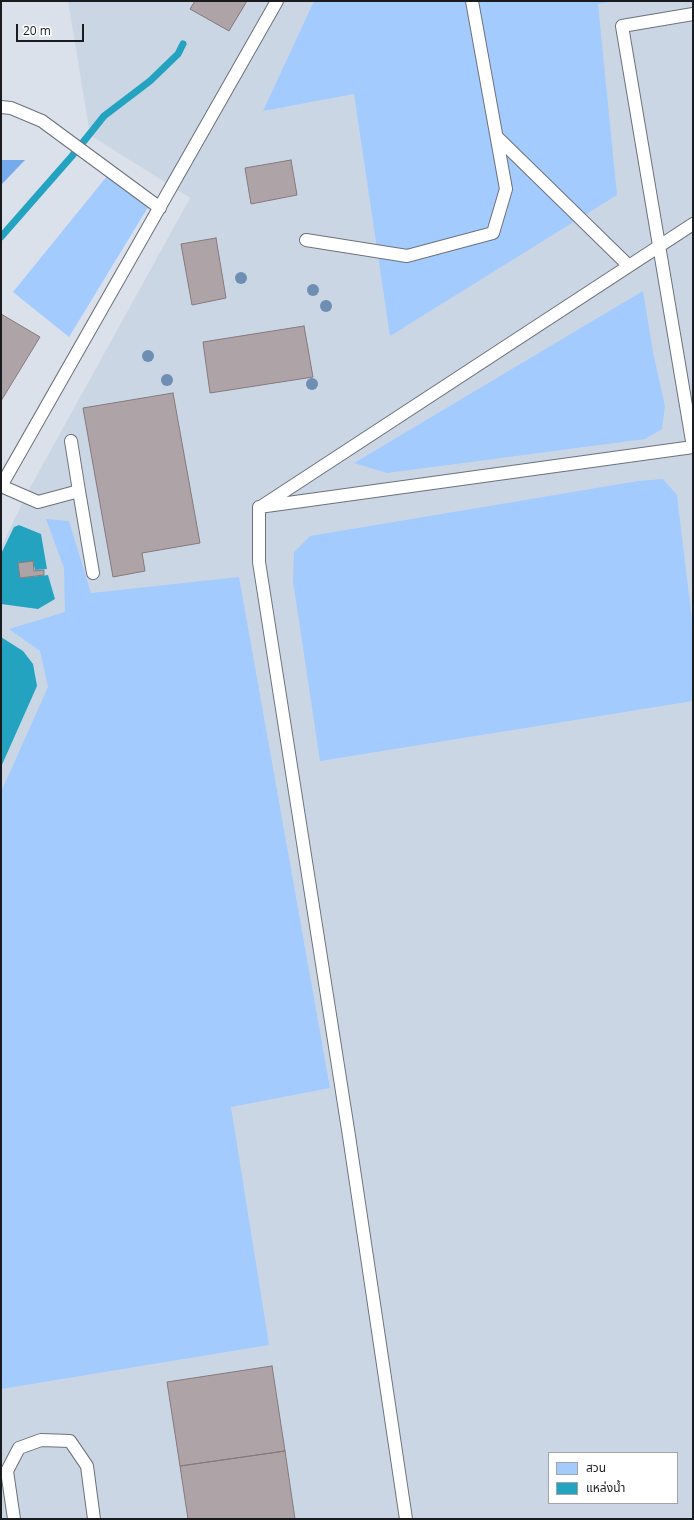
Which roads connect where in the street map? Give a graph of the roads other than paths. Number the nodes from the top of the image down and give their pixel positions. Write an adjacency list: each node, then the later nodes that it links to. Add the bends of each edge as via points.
1 (277, 1): 6 (lane)
2 (472, 1): 5 (lane)
3 (693, 14): 9 (lane, via 622,26)
4 (1, 107): 6 (lane, via 11,108 42,121)
5 (497, 137): 8 (lane, via 506,189 493,233 407,256); 10 (lane)
6 (160, 208): 12 (lane)
7 (693, 224): 9 (lane)
8 (306, 240)
9 (659, 245): 10 (lane); 14 (lane, via 693,447)
10 (629, 266): 14 (lane)
11 (71, 442): 13 (lane)
12 (1, 486): 13 (lane, via 38,502)
13 (79, 491): 15 (lane)
14 (260, 507): 18 (lane, via 259,562)
15 (93, 572)
16 (14, 1519): 17 (lane, via 6,1471 19,1448 41,1440 70,1441 87,1466)
17 (94, 1519)
18 (406, 1519)

